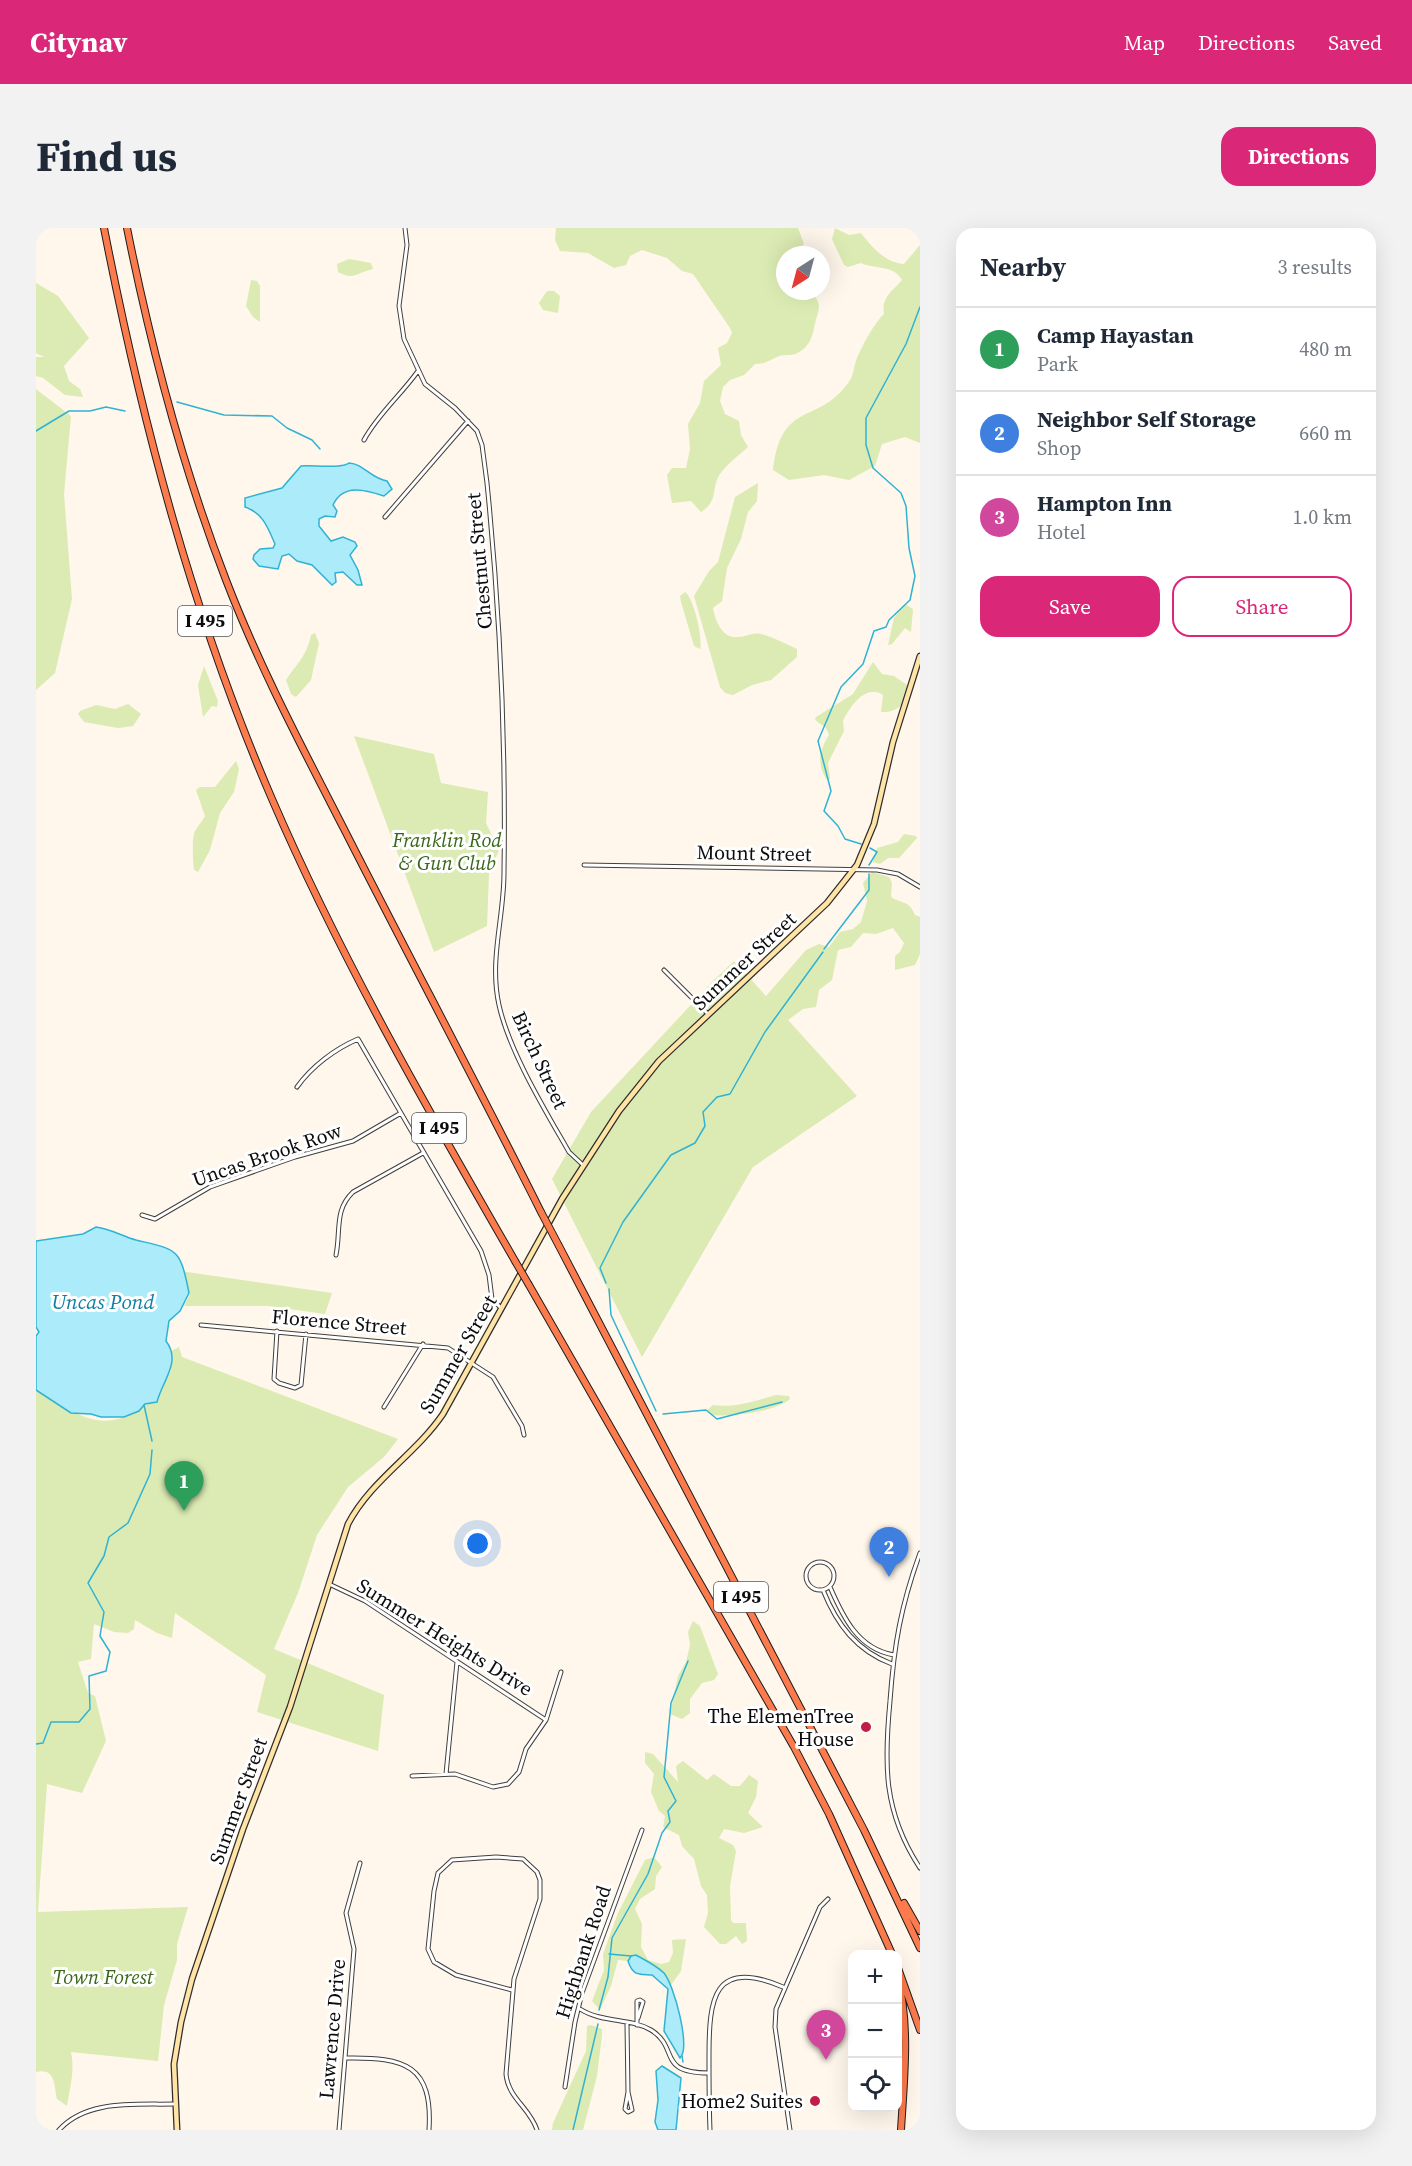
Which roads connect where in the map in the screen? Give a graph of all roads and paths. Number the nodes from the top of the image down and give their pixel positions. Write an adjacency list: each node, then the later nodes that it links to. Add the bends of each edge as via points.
1 (104, 228): 47 (highway, I 495, bridge, via 129,351 172,519 249,743 318,902 364,994 794,1747)
2 (127, 228): 43 (highway, I 495, bridge, via 145,319 194,491 237,607 304,754)
3 (405, 228): 4 (street, Chestnut Street, via 407,245 399,319)
4 (418, 371): 5 (street, Chestnut Street, via 429,387); 6 (street)
5 (468, 422): 7 (street); 12 (street, Chestnut Street, via 480,437 484,457 500,645 504,875)
6 (364, 440)
7 (386, 517)
8 (920, 656): 10 (main road, Summer Street, via 869,839)
9 (584, 865): 10 (street, Mount Street)
10 (853, 870): 11 (street, Mount Street, via 892,872); 14 (main road, Summer Street, via 818,913)
11 (920, 886)
12 (498, 922): 18 (street, Birch Street, via 495,977 504,1023 566,1147)
13 (664, 970): 14 (street)
14 (708, 1014): 18 (main road, Summer Street, via 649,1073)
15 (297, 1087): 16 (street, via 309,1072 358,1039)
16 (401, 1113): 17 (street); 19 (street, Uncas Brook Row, via 353,1141 210,1187 155,1219)
17 (423, 1153): 20 (street, via 347,1198 339,1215); 21 (street, via 481,1251 492,1299)
18 (583, 1165): 21 (main road, Summer Street)
19 (142, 1215)
20 (336, 1255)
21 (501, 1308): 26 (main road, Summer Street)
22 (201, 1325): 23 (street, Florence Street)
23 (277, 1332): 24 (street, Florence Street); 24 (street, via 274,1379 299,1387)
24 (306, 1334): 25 (street, Florence Street)
25 (423, 1344): 26 (street, Florence Street, via 448,1348); 27 (street)
26 (472, 1361): 28 (street, Florence Street, via 498,1384); 30 (main road, Summer Street, via 429,1432 355,1510)
27 (384, 1407)
28 (524, 1435)
29 (920, 1553): 33 (street, via 903,1601)
30 (327, 1584): 34 (street, Summer Heights Drive, via 364,1601); 61 (main road, Summer Street, via 297,1688 192,1979 177,2042)
31 (830, 1587): 32 (street); 32 (street, via 832,1569 823,1563 814,1564 808,1570 807,1581 815,1589); 33 (street, via 856,1634 879,1652)
32 (823, 1590): 35 (street, via 849,1637 863,1650)
33 (894, 1655): 35 (street)
34 (457, 1662): 37 (street, Summer Heights Drive); 38 (street)
35 (892, 1664): 42 (street, via 885,1754 889,1792 902,1837)
36 (561, 1672): 37 (street)
37 (546, 1720): 38 (street, via 526,1749 519,1772 508,1784 493,1787)
38 (446, 1774): 39 (street)
39 (412, 1776)
40 (642, 1830): 52 (street, Highbank Road)
41 (360, 1863): 57 (street, Lawrence Drive, via 346,1913 354,1949)
42 (920, 1868)
43 (884, 1871): 45 (highway); 46 (highway, I 495)
44 (828, 1899): 49 (street, via 820,1906)
45 (920, 1931)
46 (920, 1948)
47 (890, 1950)
48 (902, 1982): 56 (highway)
49 (783, 1987): 58 (street, via 745,1976 726,1984 716,1994 709,2016); 68 (street, via 775,2027)
50 (512, 1990): 50 (street, via 540,1899 537,1872 523,1860 452,1860 438,1872 428,1949 434,1962 456,1975); 66 (street, via 508,2086)
51 (902, 2001): 69 (highway, via 906,2038)
52 (579, 2008): 54 (street, via 593,2016); 59 (street, Highbank Road)
53 (638, 2018): 53 (street, via 635,2010 640,2000 643,2002); 55 (street)
54 (627, 2024): 55 (street); 60 (street)
55 (637, 2025): 58 (street, via 658,2035 677,2067)
56 (920, 2031)
57 (346, 2058): 64 (street, Lawrence Drive); 65 (street, via 394,2061 416,2073 426,2085 430,2101)
58 (709, 2073): 67 (street)
59 (565, 2087)
60 (628, 2092): 60 (street, via 625,2102 628,2112 632,2110)
61 (174, 2104): 62 (street, via 100,2107 72,2118); 63 (main road, Summer Street)
62 (59, 2130)
63 (177, 2130)
64 (339, 2130)
65 (429, 2130)
66 (537, 2130)
67 (710, 2130)
68 (790, 2130)
69 (901, 2130)

